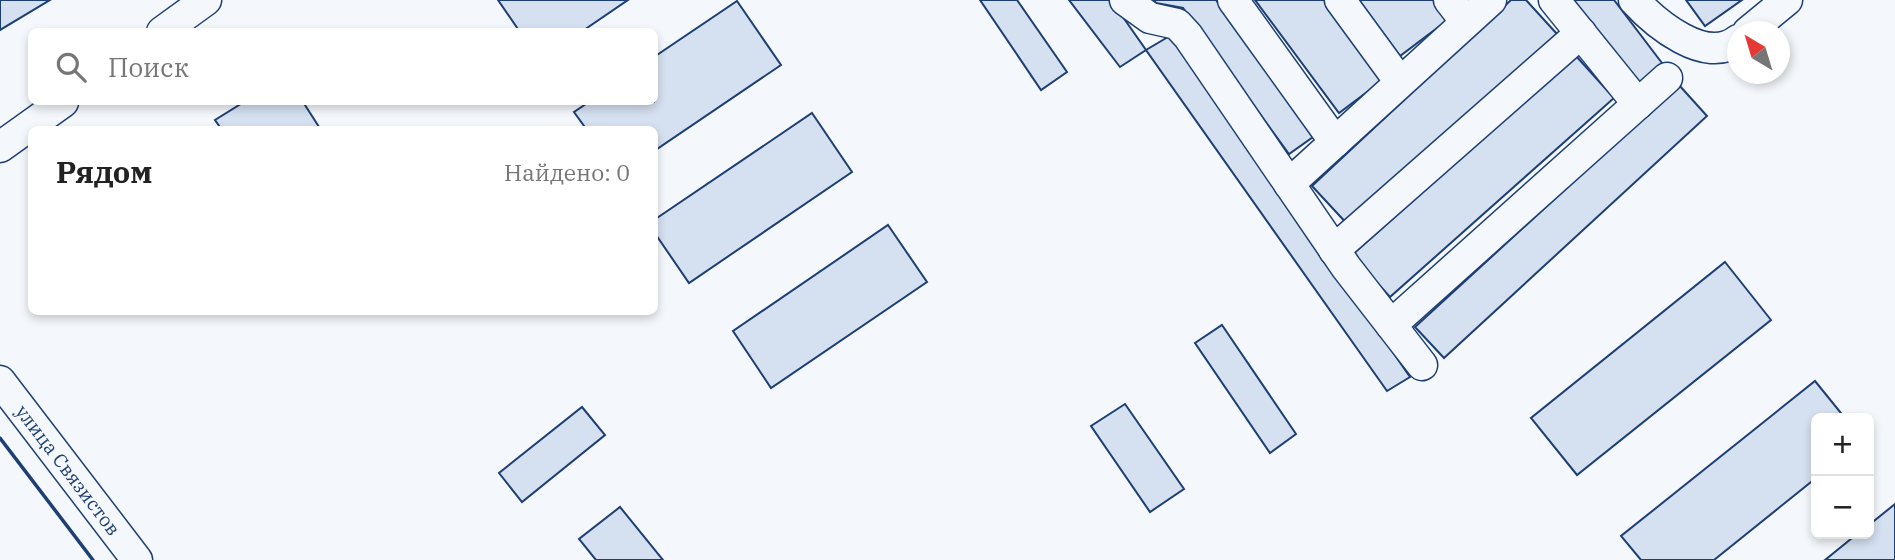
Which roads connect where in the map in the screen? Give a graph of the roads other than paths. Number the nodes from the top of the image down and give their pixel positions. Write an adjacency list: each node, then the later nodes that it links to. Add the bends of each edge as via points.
1 (206, 0): 11 (street)
2 (1125, 0): 22 (street, via 1150,18 1177,24)
3 (1233, 0): 20 (street)
4 (1340, 0): 15 (street)
5 (1491, 0): 9 (street)
6 (1554, 0): 12 (street)
7 (1634, 0): 13 (street, via 1671,34 1715,49)
8 (1787, 0): 10 (street)
9 (1458, 11): 15 (street)
10 (1761, 21)
11 (168, 28)
12 (1581, 33): 16 (street); 23 (street)
13 (1727, 44)
14 (1667, 78): 16 (street)
15 (1401, 82): 20 (street)
16 (1638, 104): 24 (street)
17 (59, 105): 19 (street)
18 (28, 126): 21 (street)
19 (29, 126)
20 (1335, 142): 22 (street)
21 (0, 146)
22 (1289, 184): 23 (street)
23 (1334, 250): 24 (street)
24 (1391, 325): 25 (street)
25 (1422, 365)
26 (0, 381): 27 (street, улица Связистов)
27 (136, 560)

